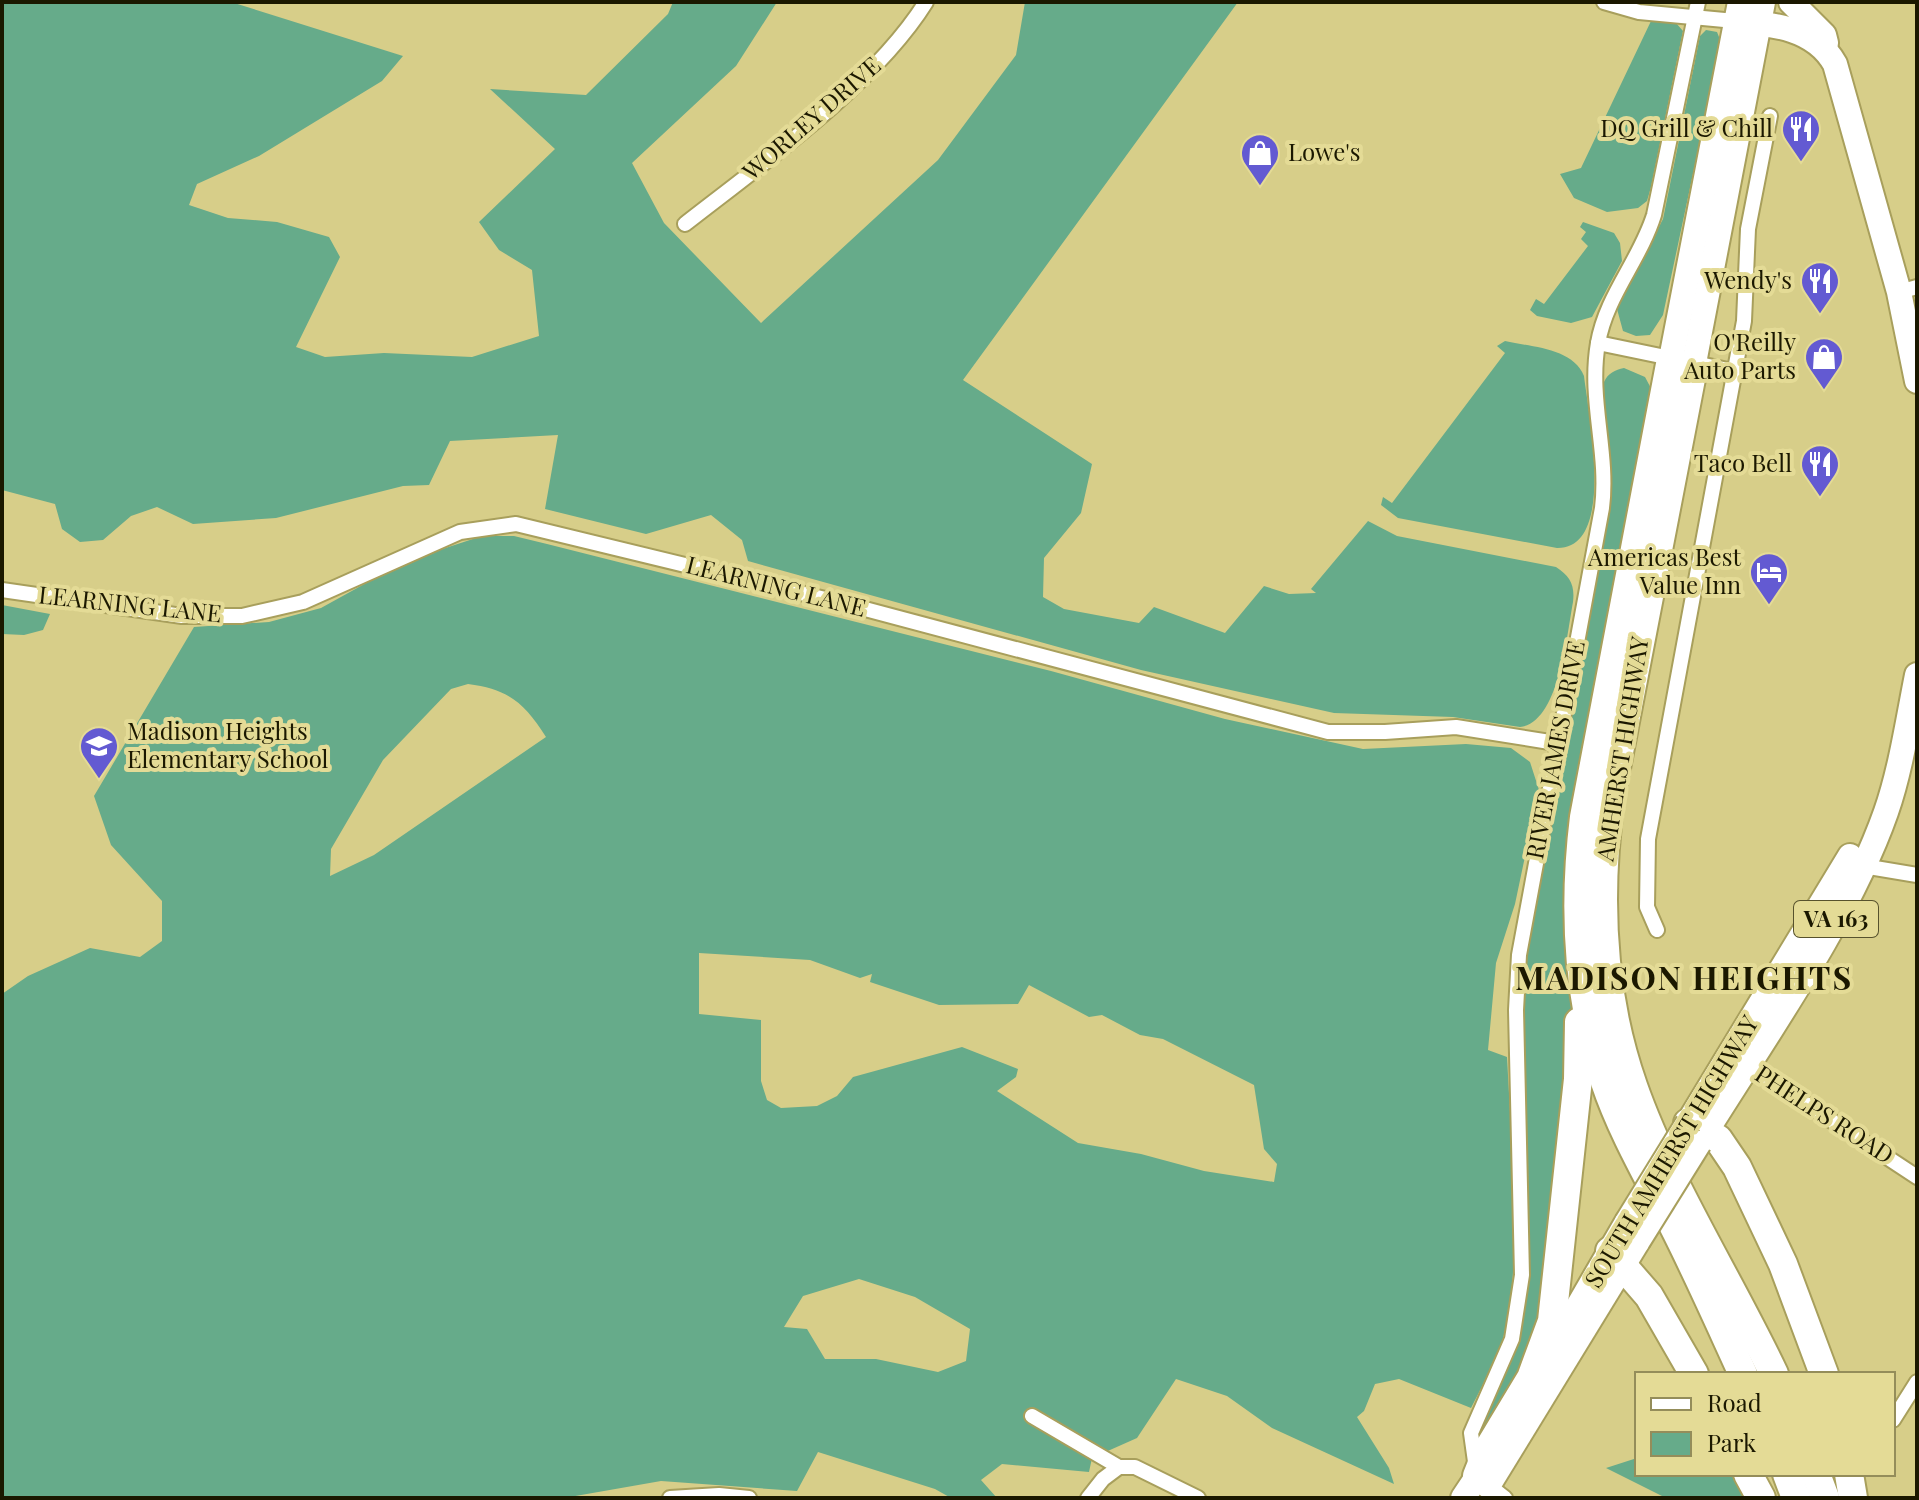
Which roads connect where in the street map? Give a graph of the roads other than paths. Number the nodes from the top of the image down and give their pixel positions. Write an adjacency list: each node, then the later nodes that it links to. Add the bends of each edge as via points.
1 (926, 2): 9 (street, WORLEY DRIVE, via 882,60)
2 (1604, 2): 6 (street)
3 (1698, 2): 6 (street, RIVER JAMES DRIVE)
4 (1791, 2): 7 (main road, via 1824,35)
5 (1749, 12): 6 (street); 7 (main road, via 1815,39); 12 (main road, AMHERST HIGHWAY)
6 (1695, 18): 11 (street, RIVER JAMES DRIVE, via 1654,215 1616,291)
7 (1829, 53): 10 (main road)
8 (1770, 116): 13 (street, via 1748,229 1744,321)
9 (685, 224)
10 (1908, 290): 14 (main road)
11 (1598, 343): 12 (street); 17 (street, RIVER JAMES DRIVE, via 1594,406 1605,484)
12 (1683, 361): 13 (street); 22 (highway, AMHERST HIGHWAY, via 1584,817); 29 (highway, AMHERST HIGHWAY, via 1610,799 1602,931 1611,1001 1633,1086)
13 (1733, 371): 21 (street, via 1648,839 1647,907)
14 (1917, 381)
15 (2, 590): 17 (street, LEARNING LANE, via 182,616 242,616 303,602 460,532 516,524 836,601 1328,732 1456,727)
16 (1917, 675): 18 (main road, SOUTH AMHERST HIGHWAY / VA 163)
17 (1556, 743): 39 (street, RIVER JAMES DRIVE, via 1519,955 1521,1283 1512,1339 1471,1433)
18 (1898, 761): 19 (main road, SOUTH AMHERST HIGHWAY / VA 163, via 1886,812); 23 (main road, SOUTH AMHERST HIGHWAY / VA 163)
19 (1863, 866): 20 (street); 23 (main road, SOUTH AMHERST HIGHWAY / VA 163, via 1838,915)
20 (1917, 875)
21 (1657, 930)
22 (1579, 945): 28 (highway, AMHERST HIGHWAY, via 1588,1013 1606,1083); 39 (highway, via 1578,1079 1552,1321 1531,1378 1487,1451)
23 (1739, 1060): 24 (main road, SOUTH AMHERST HIGHWAY / VA 163); 25 (street, PHELPS ROAD)
24 (1698, 1132): 26 (main road, SOUTH AMHERST HIGHWAY / VA 163, bridge); 30 (highway, via 1718,1139 1737,1167 1783,1264)
25 (1917, 1177)
26 (1625, 1245): 27 (highway); 39 (main road, SOUTH AMHERST HIGHWAY / VA 163)
27 (1693, 1372)
28 (1742, 1372)
29 (1773, 1372)
30 (1823, 1372)
31 (1917, 1382): 33 (street)
32 (1032, 1416): 34 (street)
33 (1895, 1417)
34 (1119, 1467): 42 (street); 43 (street, via 1135,1467)
35 (1749, 1476): 44 (highway)
36 (1788, 1476): 45 (highway)
37 (1817, 1476): 46 (highway)
38 (1849, 1476): 47 (highway)
39 (1483, 1493)
40 (670, 1498): 41 (street)
41 (749, 1498)
42 (1088, 1498)
43 (1198, 1498)
44 (1761, 1498)
45 (1796, 1498)
46 (1825, 1498)
47 (1853, 1498)

